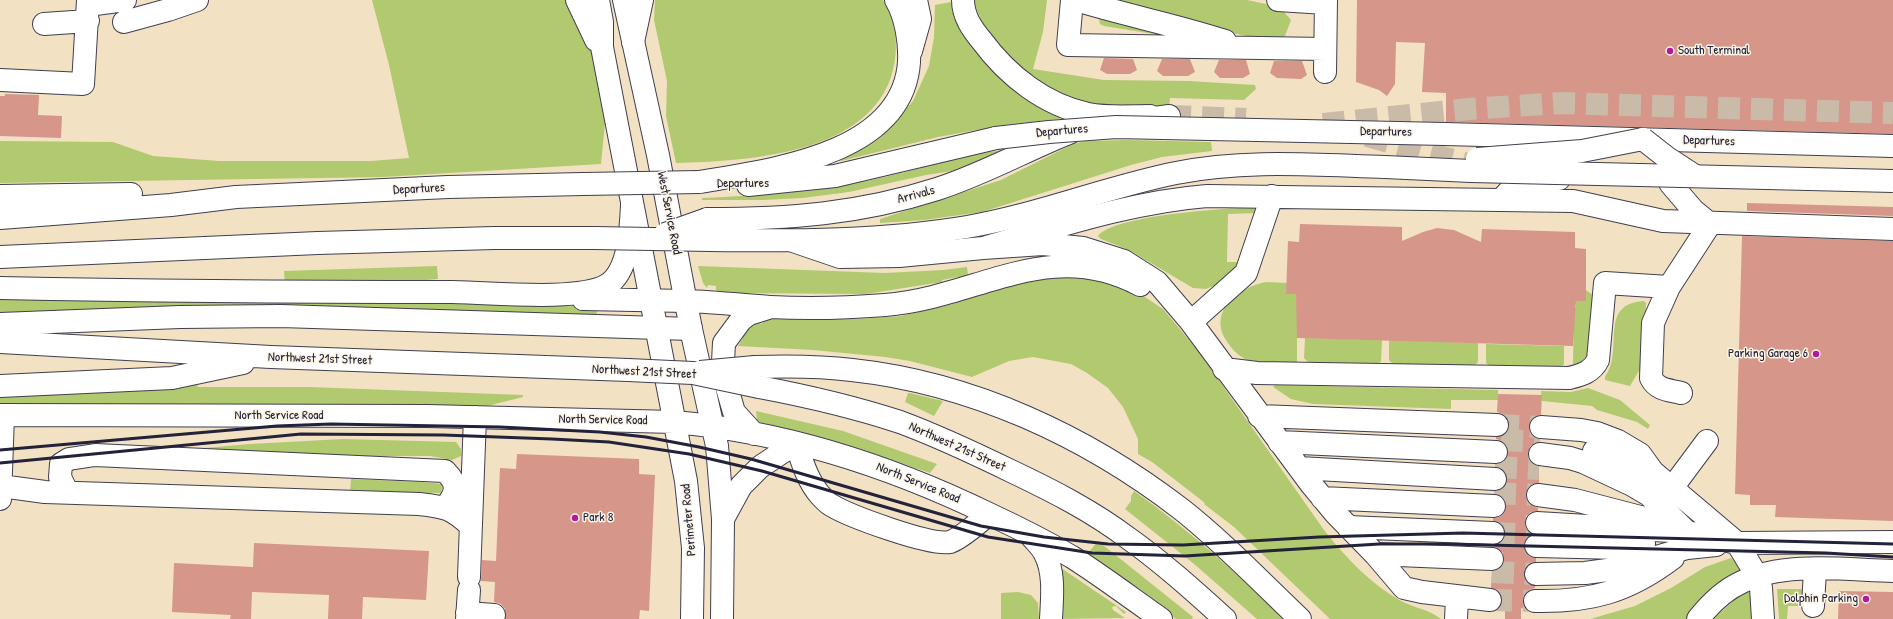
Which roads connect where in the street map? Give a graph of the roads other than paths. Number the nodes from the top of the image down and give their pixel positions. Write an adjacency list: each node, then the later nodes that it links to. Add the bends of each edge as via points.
1 (125, 0): 14 (main road)
2 (197, 0): 15 (main road)
3 (577, 0): 18 (main road, via 595,39)
4 (598, 0): 18 (main road, via 602,22)
5 (624, 0): 17 (main road, West Service Road)
6 (642, 0): 17 (main road)
7 (896, 0): 21 (main road, via 906,30)
8 (916, 0): 21 (main road, via 920,20)
9 (963, 0): 39 (main road, Arrivals, via 971,26 999,63 1023,83 1054,102 1083,113 1101,116 1169,116 1074,132 984,172 937,189 889,202)
10 (1072, 0): 19 (main road, via 1068,45)
11 (1076, 0): 19 (main road, via 1192,30)
12 (1278, 0): 13 (main road)
13 (1326, 1): 20 (main road)
14 (88, 9): 16 (main road); 23 (main road, via 83,84)
15 (124, 22)
16 (44, 24)
17 (633, 42): 48 (main road, West Service Road)
18 (602, 47): 36 (main road)
19 (1248, 48): 20 (main road)
20 (1325, 49): 22 (main road)
21 (910, 56): 30 (main road, via 902,93 884,117 858,137 805,160 762,171)
22 (1325, 72)
23 (0, 80)
24 (1643, 139): 25 (main road, Departures); 26 (main road, bridge, via 1582,151 1444,160); 27 (main road, bridge); 30 (main road, Departures, bridge, via 1141,127 1073,130 996,138 859,171 808,180 729,186)
25 (1893, 146)
26 (1385, 168): 27 (main road, bridge); 41 (main road, via 1250,165 1204,169 1145,180 966,227 868,238)
27 (1695, 176): 29 (main road, bridge)
28 (1560, 179): 35 (main road, via 1514,186)
29 (1893, 181)
30 (699, 182): 34 (main road, Departures, bridge, via 448,187)
31 (1670, 183): 38 (main road, via 1693,210)
32 (0, 196): 34 (main road, via 171,193)
33 (1272, 196): 35 (main road); 42 (main road, via 1178,198 1088,217); 50 (main road, via 1246,273 1215,299)
34 (236, 197): 37 (main road, via 171,205)
35 (1501, 200): 38 (main road, via 1573,201 1664,221)
36 (632, 204): 46 (main road, via 624,262 615,279 595,290); 47 (main road)
37 (0, 218)
38 (1710, 224): 40 (main road); 44 (main road)
39 (709, 229): 41 (main road); 43 (main road, Arrivals, bridge, via 655,238 494,238)
40 (1893, 229)
41 (793, 241): 42 (main road, via 840,258 900,256)
42 (983, 248): 50 (main road, via 1062,245 1104,253 1124,261 1158,282)
43 (0, 257)
44 (1670, 287): 56 (main road, via 1605,283 1598,360 1590,371 1574,377 1257,372); 59 (main road, via 1653,323 1651,378 1655,385 1662,389)
45 (0, 288): 46 (main road)
46 (561, 294): 47 (main road, via 584,299)
47 (651, 300): 48 (main road); 52 (main road)
48 (686, 301): 49 (main road); 53 (main road, West Service Road)
49 (770, 307): 50 (main road, via 858,306 915,301 962,290 1018,272 1062,265 1116,274 1144,287); 64 (main road, via 749,314 741,320 724,343 725,381 734,412)
50 (1186, 316): 56 (main road)
51 (0, 324): 52 (main road, via 281,316)
52 (656, 328): 53 (main road); 62 (main road)
53 (691, 329): 63 (main road, West Service Road)
54 (0, 342): 55 (main road, Northwest 21st Street)
55 (272, 357): 57 (main road, Northwest 21st Street, bridge); 58 (main road, via 172,378)
56 (1224, 369): 73 (main road)
57 (757, 377): 97 (main road, Northwest 21st Street, via 900,423 960,447 1048,489 1128,537); 98 (main road, via 818,367 853,370 948,390 1046,426 1116,464 1181,510 1208,532)
58 (0, 386)
59 (1681, 393)
60 (2, 415): 61 (main road, North Service Road); 71 (main road)
61 (475, 417): 62 (main road, North Service Road); 69 (main road)
62 (675, 422): 63 (main road, North Service Road); 93 (main road, Perimeter Road, via 690,514 693,566)
63 (714, 425): 64 (main road, North Service Road); 78 (main road)
64 (754, 434): 66 (main road, North Service Road)
65 (1707, 441): 70 (main road)
66 (796, 443): 76 (main road, North Service Road, via 850,457 910,478); 76 (main road, via 809,481 830,504 846,513 924,540 939,542 956,539); 78 (main road, via 760,467 741,486)
67 (61, 464): 68 (main road, via 69,458 95,455); 71 (main road, via 49,476); 72 (main road, via 60,477)
68 (444, 471): 69 (main road); 74 (main road, via 455,484 453,497)
69 (473, 472): 79 (main road)
70 (1672, 488): 77 (main road, via 1653,472 1640,454 1618,441 1581,430); 84 (main road)
71 (0, 491): 72 (main road)
72 (67, 492): 74 (main road)
73 (1325, 497): 75 (main road); 75 (main road); 75 (main road); 75 (main road); 75 (main road); 75 (main road, via 1404,578); 88 (main road, via 1404,588)
74 (446, 507): 79 (main road, via 456,512)
75 (1494, 513): 88 (main road)
76 (990, 514): 80 (main road, North Service Road)
77 (1538, 515): 81 (main road); 81 (main road, via 1592,516); 81 (main road, via 1582,475); 81 (main road, via 1578,589 1612,579); 90 (main road)
78 (723, 519): 94 (main road)
79 (471, 526): 92 (main road)
80 (1028, 532): 95 (main road, via 1045,554 1051,571); 96 (main road, North Service Road, via 1072,557)
81 (1652, 538): 82 (main road); 82 (main road); 90 (main road, via 1627,587)
82 (1687, 540): 84 (main road)
83 (1893, 542): 84 (main road)
84 (1737, 543): 87 (main road)
85 (1815, 570): 86 (main road); 87 (main road, via 1787,570); 89 (main road)
86 (1893, 571)
87 (1757, 576): 100 (main road, via 1724,592); 101 (main road, via 1761,588)
88 (1457, 598): 99 (main road)
89 (1813, 606)
90 (1580, 610)
91 (494, 615): 92 (main road)
92 (467, 616)
93 (692, 619)
94 (722, 619)
95 (1051, 619)
96 (1161, 619)
97 (1225, 619)
98 (1300, 619)
99 (1456, 619)
100 (1698, 619)
101 (1763, 619)

